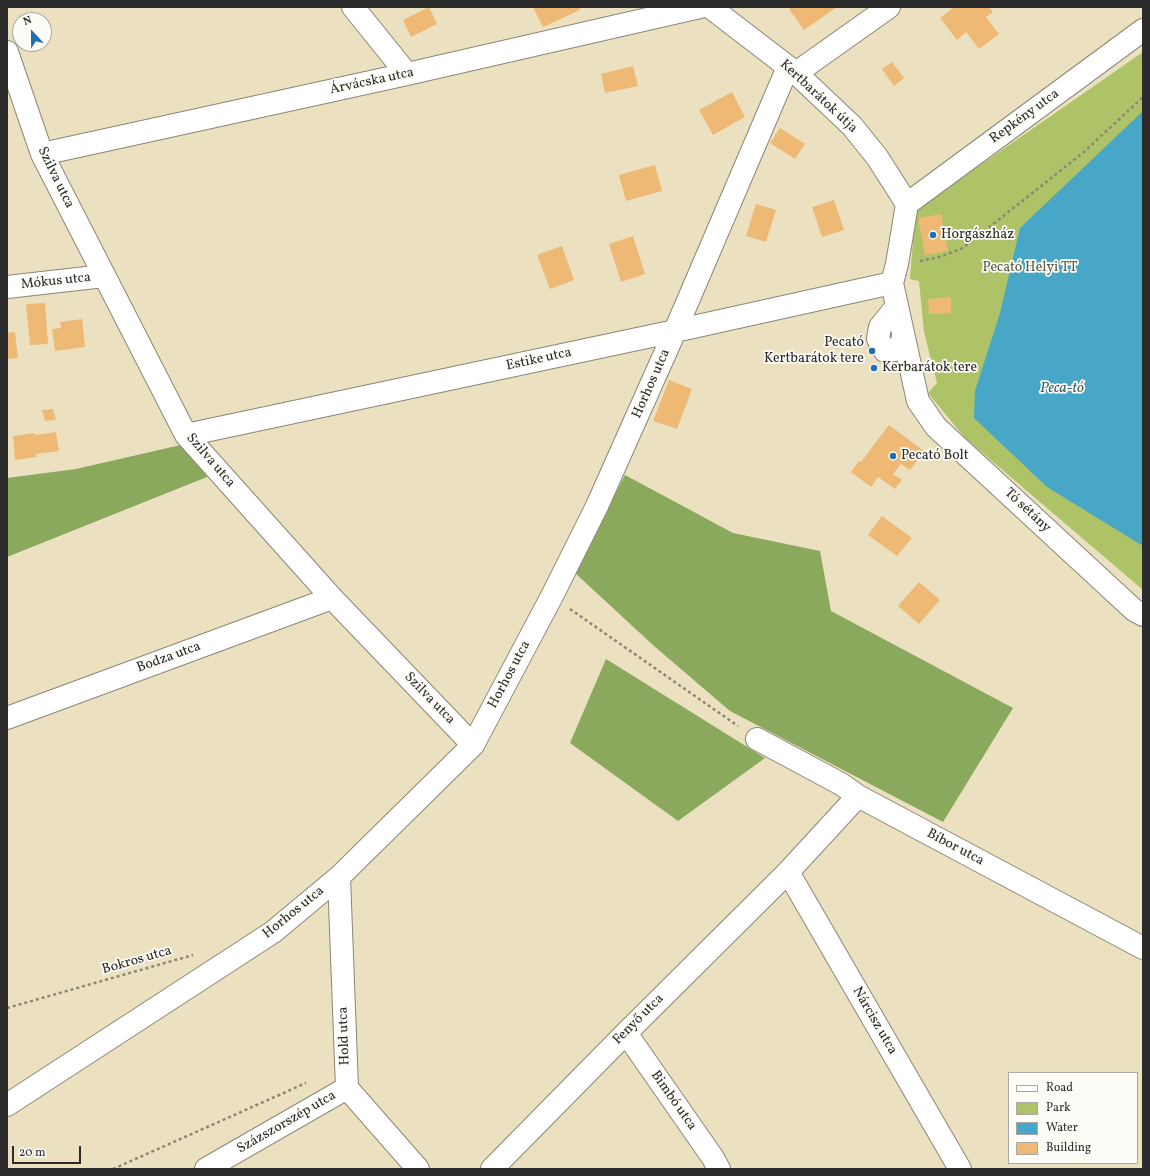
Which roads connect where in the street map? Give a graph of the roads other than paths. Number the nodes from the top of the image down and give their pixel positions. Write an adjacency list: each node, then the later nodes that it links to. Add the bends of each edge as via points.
1 (353, 7): 8 (street)
2 (700, 7): 8 (street, Árvácska utca)
3 (710, 7): 7 (street, Kertbarátok útja)
4 (889, 7): 7 (street)
5 (1143, 30): 10 (street, Repkény utca)
6 (7, 52): 9 (street, Szilva utca)
7 (792, 70): 10 (street, Kertbarátok útja, via 852,126 877,157); 14 (street, Horhos utca)
8 (407, 74): 9 (street, Árvácska utca)
9 (42, 154): 12 (street, Szilva utca)
10 (907, 204): 11 (street)
11 (895, 274): 14 (street, Estike utca); 17 (street, Tó sétány, via 897,306 918,401 936,427 1134,610)
12 (104, 276): 13 (street, Mókus utca); 15 (street, Szilva utca)
13 (7, 287)
14 (675, 331): 15 (street, Estike utca); 20 (street, Horhos utca, via 597,506)
15 (186, 435): 16 (street, Szilva utca)
16 (332, 598): 18 (street, Bodza utca); 20 (street, Szilva utca)
17 (1143, 615)
18 (7, 718)
19 (757, 738): 21 (street, Bíbor utca)
20 (473, 745): 23 (street, Horhos utca)
21 (858, 796): 22 (street); 24 (street, Bíbor utca)
22 (788, 872): 25 (street, Fenyő utca); 32 (street, Nárcisz utca)
23 (339, 877): 26 (street, Hold utca); 27 (street, Horhos utca, via 272,932)
24 (1143, 948)
25 (626, 1033): 30 (street, Fenyő utca); 31 (street, Bimbó utca)
26 (347, 1088): 28 (street, Százszorszép utca); 29 (street)
27 (7, 1104)
28 (206, 1169)
29 (418, 1169)
30 (492, 1169)
31 (719, 1169)
32 (960, 1169)

